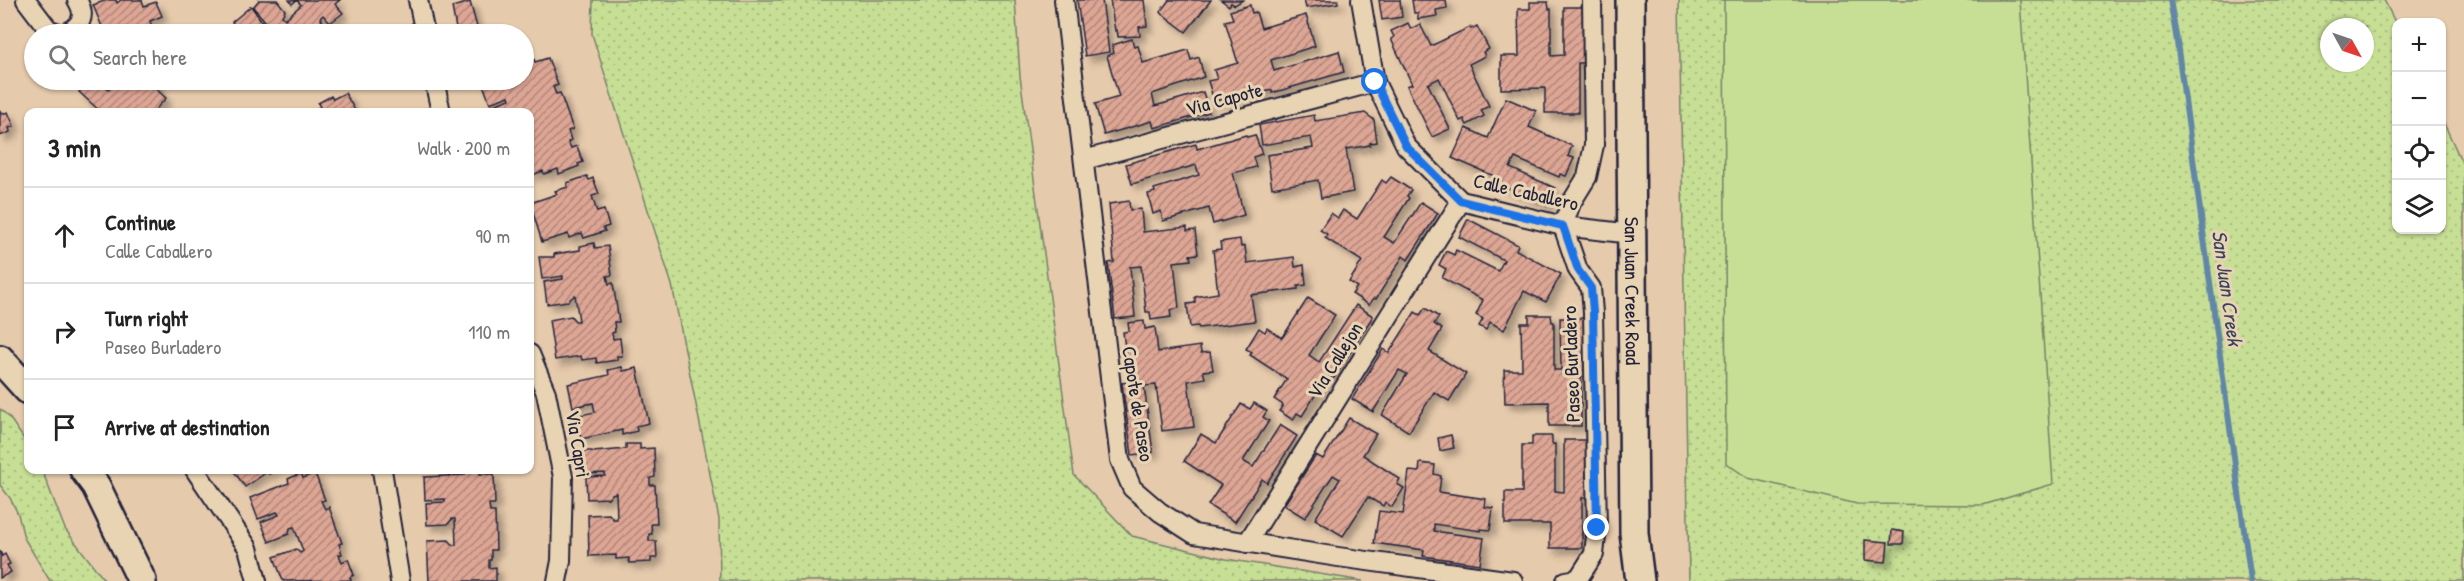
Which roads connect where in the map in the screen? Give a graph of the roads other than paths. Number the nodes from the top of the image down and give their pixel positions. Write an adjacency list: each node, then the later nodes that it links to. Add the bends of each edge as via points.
1 (26, 0): 8 (street)
2 (77, 0): 9 (street, via 83,10)
3 (418, 0): 10 (street)
4 (1064, 0): 14 (street, Capote de Paseo)
5 (1361, 0): 11 (street, Calle Caballero)
6 (1592, 0): 16 (street, via 1594,144 1587,177)
7 (1630, 0): 17 (main road, San Juan Creek Road)
8 (44, 24)
9 (80, 24)
10 (423, 24)
11 (1375, 82): 14 (street, Via Capote); 15 (street, Calle Caballero, via 1406,146)
12 (436, 90): 13 (street)
13 (440, 108)
14 (1084, 160): 24 (street, Capote de Paseo, via 1120,460 1132,488 1160,512 1194,534)
15 (1461, 201): 16 (street, Calle Caballero); 24 (street, Via Callejon)
16 (1563, 226): 17 (street, Calle Caballero); 30 (street, Paseo Burladero, via 1578,270 1591,288 1597,528 1594,554 1578,579)
17 (1632, 234): 31 (main road, San Juan Creek Road, via 1634,533)
18 (0, 360): 20 (main road)
19 (534, 364): 28 (street, Via Capri, via 546,393 563,477)
20 (24, 386)
21 (87, 474): 25 (main road)
22 (198, 474): 26 (street, via 248,548)
23 (383, 474): 27 (street)
24 (1247, 543): 29 (street, Capote de Paseo)
25 (142, 581)
26 (257, 581)
27 (400, 581)
28 (557, 581)
29 (1513, 581)
30 (1566, 581)
31 (1640, 581)

